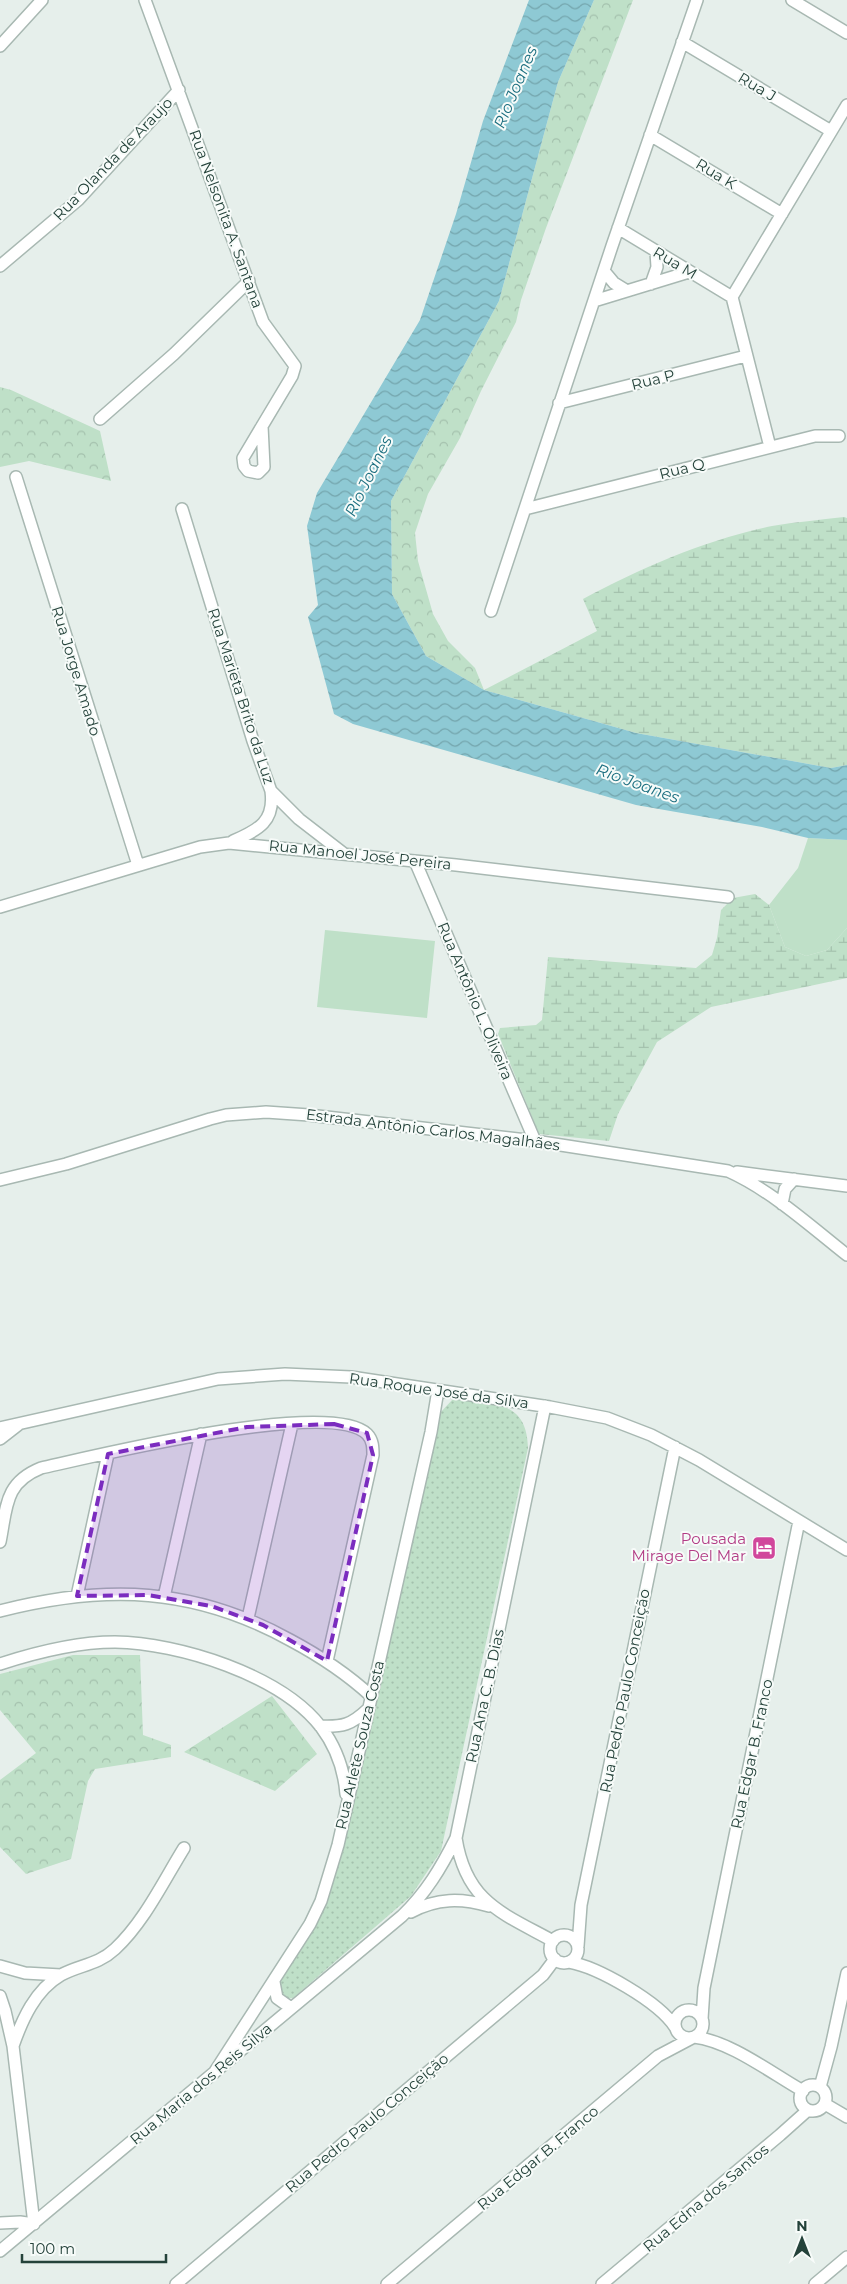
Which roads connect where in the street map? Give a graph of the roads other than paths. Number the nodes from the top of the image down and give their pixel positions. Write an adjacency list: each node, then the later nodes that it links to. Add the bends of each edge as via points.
1 (42, 0): 7 (street)
2 (145, 0): 8 (street, Rua Nelsonita A. Santana)
3 (697, 0): 6 (street)
4 (792, 0): 5 (street)
5 (847, 33)
6 (682, 42): 10 (street, Rua J); 11 (street)
7 (0, 46)
8 (179, 90): 15 (street, Rua Olanda de Araujo, via 78,200); 18 (street, Rua Nelsonita A. Santana)
9 (847, 105): 10 (street)
10 (831, 131): 12 (street)
11 (650, 134): 12 (street, Rua K); 13 (street)
12 (782, 214): 21 (street)
13 (618, 228): 14 (street, Rua M); 16 (street)
14 (656, 252): 17 (street, Rua M); 19 (street, via 657,267)
15 (0, 266)
16 (604, 271): 20 (street); 22 (street)
17 (689, 272): 19 (street); 21 (street, Rua M)
18 (249, 281): 25 (street, via 174,354); 26 (street, Rua Nelsonita A. Santana, via 263,322 295,366)
19 (651, 284): 20 (street)
20 (627, 291): 22 (street)
21 (732, 297): 23 (street)
22 (594, 300): 24 (street)
23 (746, 356): 24 (street, Rua P); 28 (street)
24 (559, 403): 31 (street)
25 (100, 419)
26 (262, 426)
27 (839, 436): 28 (street, Rua Q, via 815,436)
28 (770, 447): 31 (street, Rua Q)
29 (16, 477): 37 (street, Rua Jorge Amado)
30 (182, 509): 33 (street, Rua Marieta Brito da Luz)
31 (525, 509): 32 (street)
32 (491, 611)
33 (271, 791): 34 (street, via 272,810 265,822); 35 (street, Rua Marieta Brito da Luz, via 299,819)
34 (229, 843): 35 (street, Rua Manoel José Pereira); 37 (street, Rua Manoel José Pereira, via 200,847)
35 (344, 853): 36 (street, Rua Manoel José Pereira)
36 (415, 861): 38 (street, Rua Manoel José Pereira); 40 (street, Rua Antônio L. Oliveira)
37 (138, 865): 39 (street, Rua Manoel José Pereira)
38 (728, 897)
39 (0, 907)
40 (539, 1142): 41 (street, Estrada Antônio Carlos Magalhães); 43 (street, Estrada Antônio Carlos Magalhães, via 309,1115 246,1113 210,1119 66,1164)
41 (728, 1171): 42 (street); 45 (street, Estrada Antônio Carlos Magalhães)
42 (794, 1179): 44 (street); 45 (street, via 784,1189)
43 (0, 1180)
44 (847, 1186)
45 (782, 1204): 46 (street, Estrada Antônio Carlos Magalhães)
46 (847, 1255)
47 (438, 1390): 48 (street, Rua Roque José da Silva); 49 (street, Rua Roque José da Silva, via 318,1374 252,1375 187,1385); 65 (street, Rua Arlete Souza Costa)
48 (544, 1406): 54 (street, Rua Roque José da Silva, via 607,1418); 69 (street, Rua Ana C. B. Dias)
49 (21, 1422): 51 (street, Rua Roque José da Silva); 53 (street)
50 (292, 1424): 52 (street); 62 (street); 63 (street, via 352,1427 366,1433 373,1448)
51 (0, 1428)
52 (201, 1434): 55 (street); 60 (street)
53 (0, 1439)
54 (675, 1447): 56 (street, Rua Roque José da Silva); 71 (street, Rua Pedro Paulo Conceição)
55 (108, 1454): 57 (street, via 40,1468 19,1479 9,1496); 59 (street)
56 (799, 1521): 58 (street, Rua Roque José da Silva); 83 (street, Rua Edgar B. Franco)
57 (0, 1542)
58 (847, 1550)
59 (77, 1596): 60 (street, via 122,1594); 61 (street)
60 (164, 1597): 62 (street, via 211,1606)
61 (0, 1611)
62 (248, 1618): 63 (street)
63 (327, 1661): 65 (street)
64 (0, 1664): 67 (street, via 40,1652 90,1644 115,1642 167,1648 211,1659 253,1676)
65 (371, 1696): 66 (street, Rua Arlete Souza Costa)
66 (368, 1709): 67 (street, via 351,1723); 68 (street, Rua Arlete Souza Costa)
67 (320, 1726): 68 (street, via 338,1756)
68 (348, 1803): 82 (street, Rua Arlete Souza Costa, via 321,1901)
69 (456, 1838): 72 (street, Rua Ana C. B. Dias, via 468,1880); 73 (street, Rua Maria dos Reis Silva, via 425,1893)
70 (184, 1848): 80 (street, via 127,1937 98,1961)
71 (581, 1905): 74 (street, Rua Pedro Paulo Conceição, via 573,1923); 75 (street, Rua Pedro Paulo Conceição)
72 (490, 1906): 73 (street, Rua Maria dos Reis Silva, via 446,1900 421,1906); 74 (street, Rua Ana C. B. Dias)
73 (402, 1916): 86 (street, Rua Maria dos Reis Silva)
74 (557, 1938): 75 (street, via 572,1938); 76 (street, via 550,1951)
75 (578, 1947): 77 (street, via 576,1957); 81 (street)
76 (555, 1959): 77 (street); 103 (street, Rua Pedro Paulo Conceição, via 543,1975)
77 (569, 1962): 81 (street)
78 (0, 1966): 80 (street, via 25,1973)
79 (847, 1973): 94 (street)
80 (61, 1975): 91 (street, via 38,1996 20,2026)
81 (610, 1978): 85 (street)
82 (274, 1982): 86 (street, via 277,1998); 93 (street, Rua Arlete Souza Costa)
83 (704, 1988): 87 (street, Rua Edgar B. Franco); 88 (street, Rua Edgar B. Franco)
84 (0, 1996): 91 (street)
85 (647, 2000): 87 (street, via 669,2010); 89 (street, via 666,2014)
86 (290, 2008): 93 (street, Rua Maria dos Reis Silva)
87 (685, 2010): 88 (street, via 696,2012); 89 (street, via 676,2020)
88 (703, 2020): 90 (street, via 702,2029); 92 (street)
89 (676, 2027): 90 (street, via 682,2036)
90 (693, 2037): 92 (street); 104 (street, Rua Edgar B. Franco, via 658,2056)
91 (13, 2046): 100 (street)
92 (730, 2049): 95 (street)
93 (214, 2074): 100 (street, Rua Maria dos Reis Silva)
94 (820, 2087): 95 (street, via 811,2085); 96 (street, via 826,2097)
95 (803, 2091): 97 (street, via 800,2099)
96 (825, 2104): 97 (street, via 819,2110); 98 (street)
97 (808, 2110): 105 (street, Rua Edna dos Santos)
98 (847, 2117)
99 (0, 2223): 100 (street)
100 (34, 2224): 101 (street, Rua Maria dos Reis Silva)
101 (0, 2251)
102 (847, 2258): 106 (street)
103 (176, 2284)
104 (387, 2284)
105 (602, 2284)
106 (815, 2284)

